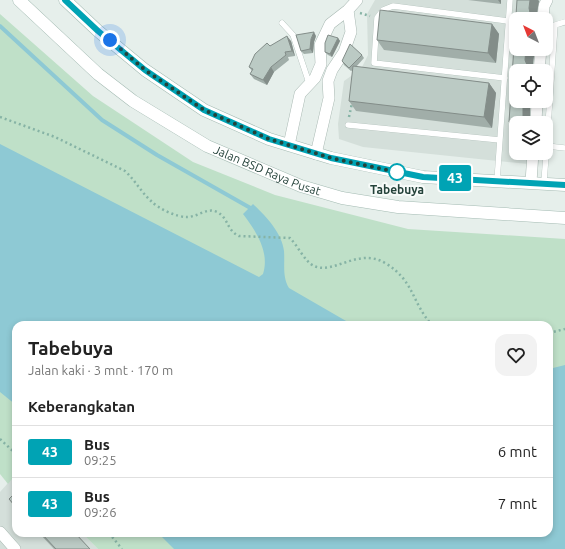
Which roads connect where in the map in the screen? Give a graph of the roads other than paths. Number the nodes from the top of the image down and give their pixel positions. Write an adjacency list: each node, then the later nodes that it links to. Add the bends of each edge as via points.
1 (18, 0): 27 (main road, Jalan BSD Raya Pusat, via 98,74 133,101 207,146 301,186 342,198 398,207)
2 (65, 0): 17 (main road, via 145,70 204,110)
3 (357, 0): 6 (street)
4 (510, 0): 8 (lane)
5 (547, 0): 7 (street)
6 (348, 10): 12 (street, via 330,24 320,45 320,64); 13 (street, via 351,32 344,52)
7 (544, 12)
8 (508, 21): 11 (lane); 11 (lane, via 393,6 383,10 376,18 374,62)
9 (565, 22): 14 (lane, via 555,25)
10 (282, 23): 12 (lane, via 293,35)
11 (505, 78): 16 (lane)
12 (312, 81): 13 (street); 17 (street, via 300,94)
13 (328, 81): 20 (street, via 329,98)
14 (549, 116)
15 (348, 126): 16 (lane)
16 (500, 140): 23 (lane)
17 (289, 146): 20 (main road)
18 (553, 147): 19 (lane)
19 (565, 148)
20 (316, 154): 23 (main road, via 423,177)
21 (533, 160): 24 (street)
22 (546, 160): 25 (lane)
23 (497, 181): 24 (main road)
24 (531, 182): 25 (main road)
25 (544, 183): 26 (main road)
26 (565, 185)
27 (565, 218)
28 (0, 532): 29 (street)
29 (15, 549)

